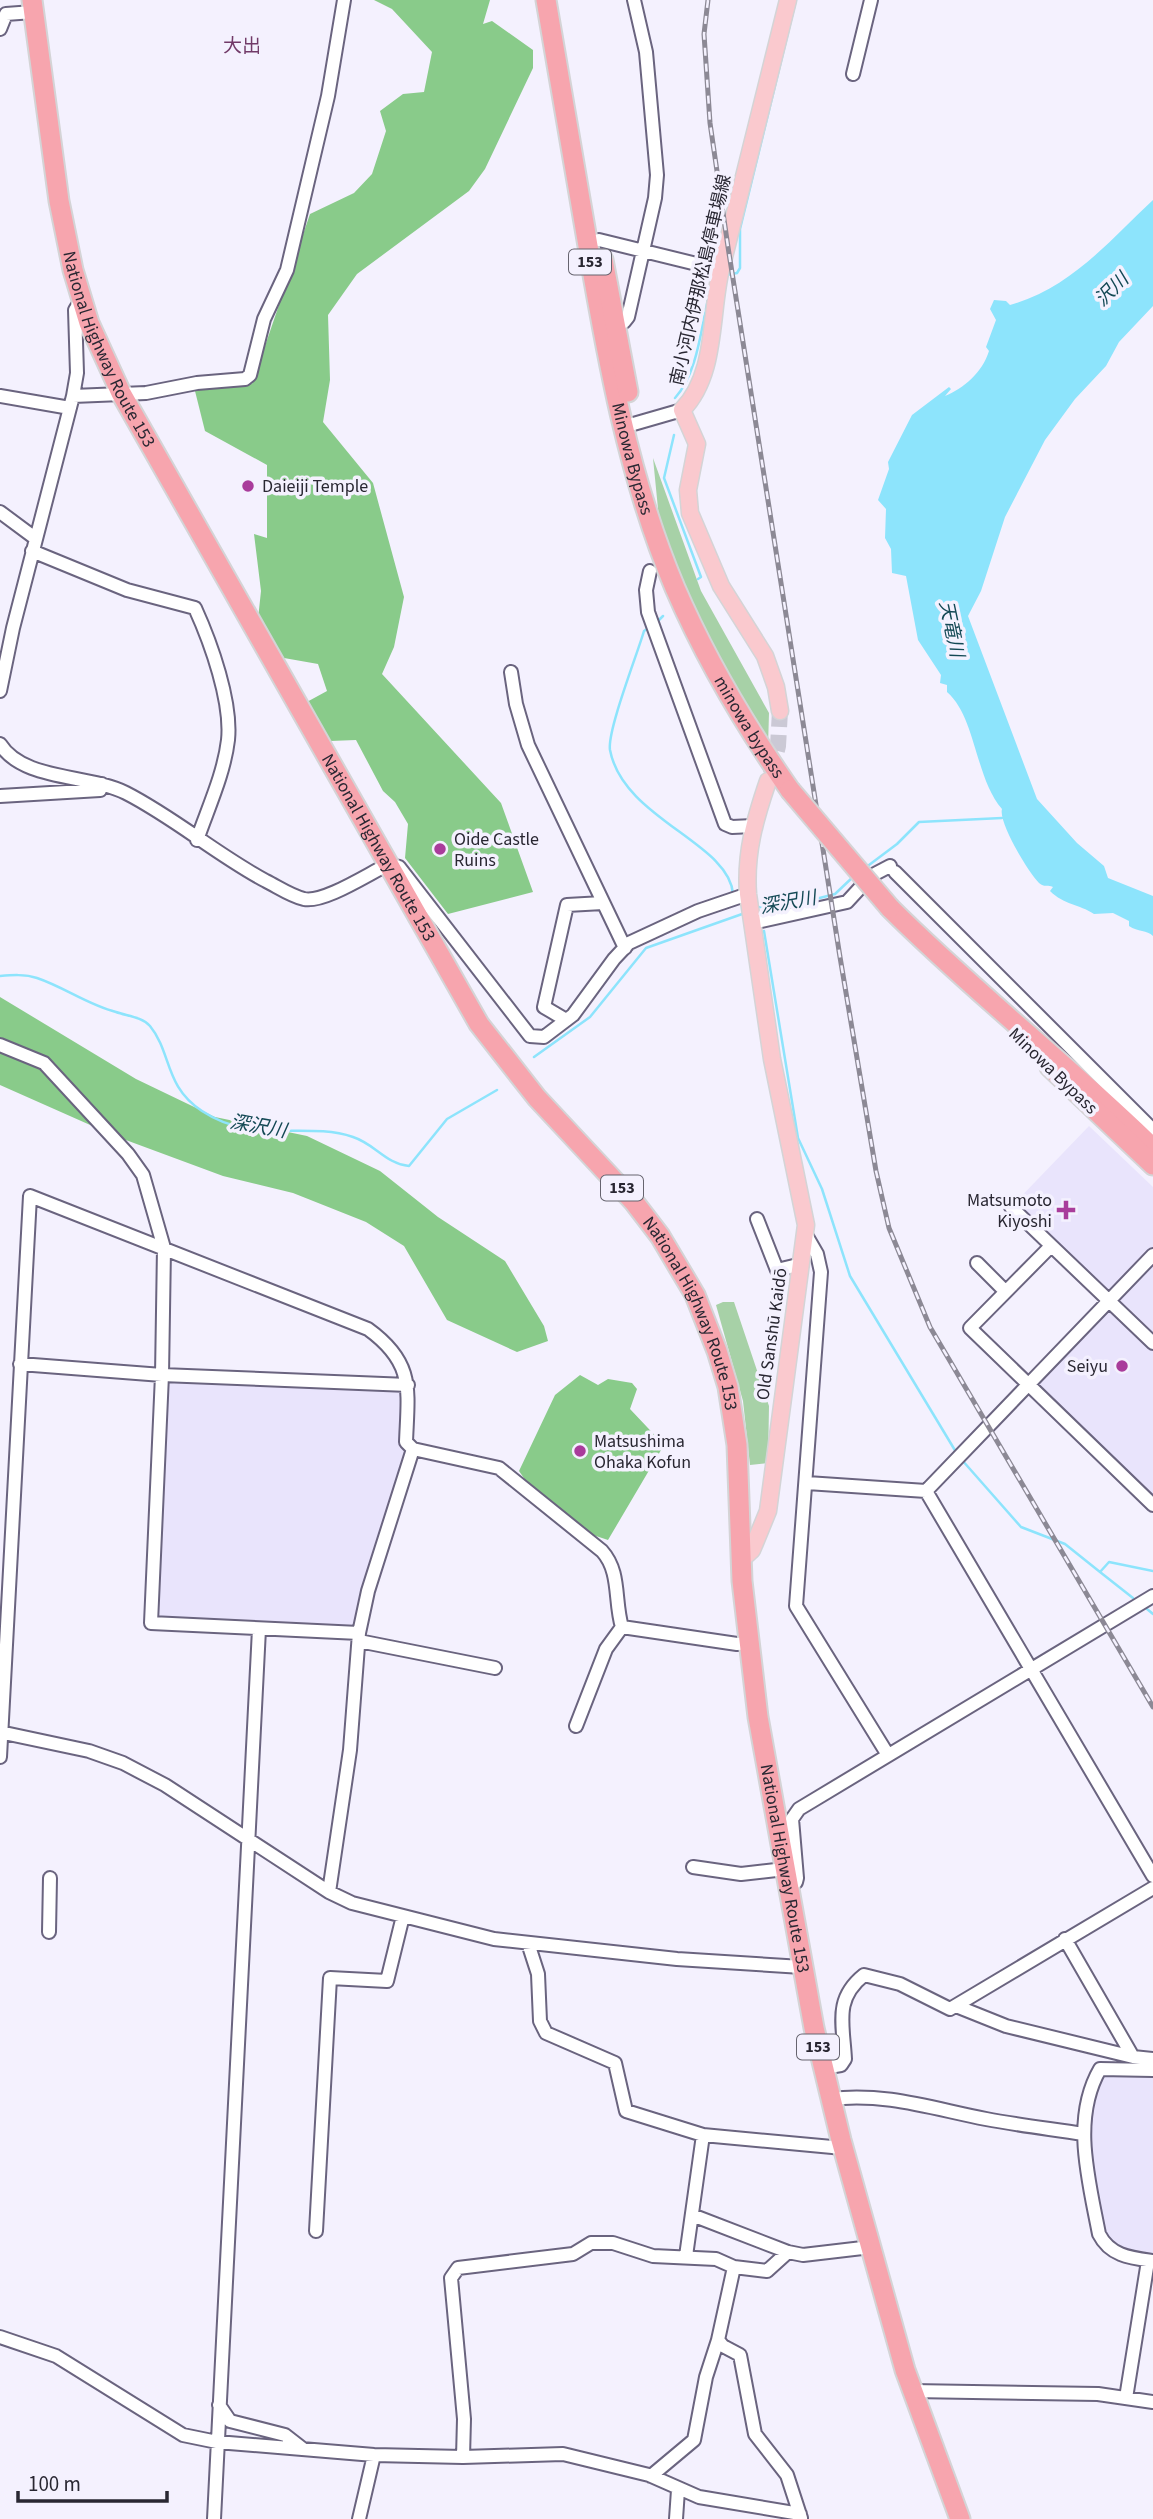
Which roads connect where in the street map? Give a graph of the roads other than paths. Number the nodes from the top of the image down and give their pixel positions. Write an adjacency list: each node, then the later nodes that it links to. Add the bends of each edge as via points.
1 (344, 0): 16 (street, via 328,96 287,270 264,319 250,374 245,379)
2 (546, 0): 20 (highway, Minowa Bypass / 153, via 602,333)
3 (558, 0): 11 (highway, Minowa Bypass / 153)
4 (634, 0): 12 (street, via 646,52 657,175)
5 (788, 0): 13 (main road, 南小河内伊那松島停車場線)
6 (871, 0): 10 (street)
7 (32, 6): 8 (street); 14 (highway, National Highway Route 153 / 153, via 60,201)
8 (3, 14): 9 (street)
9 (0, 29)
10 (853, 74)
11 (600, 240): 12 (street); 20 (highway, Minowa Bypass / 153)
12 (645, 249): 13 (street); 15 (street)
13 (721, 270): 19 (main road, 南小河内伊那松島停車場線, via 702,372 693,397)
14 (81, 300): 16 (highway, National Highway Route 153 / 153); 18 (street, via 75,310 77,373)
15 (624, 322)
16 (121, 393): 18 (street); 34 (highway, National Highway Route 153 / 153)
17 (0, 396): 18 (street)
18 (72, 402): 23 (street)
19 (682, 410): 20 (street); 27 (main road, 南小河内伊那松島停車場線, via 697,444 688,491 690,513 721,586 765,656)
20 (629, 425): 22 (highway, Minowa Bypass / 153)
21 (0, 512): 23 (street)
22 (650, 520): 37 (highway, minowa bypass / 153, bridge, via 675,588 739,713 790,790)
23 (34, 545): 26 (street); 33 (street, via 127,590 195,608 222,689 228,739)
24 (650, 571): 32 (street, via 648,612 725,824)
25 (511, 672): 36 (street, via 528,745)
26 (0, 691)
27 (780, 711)
28 (0, 744): 30 (street, via 15,762 32,769)
29 (768, 781): 32 (main road)
30 (102, 784): 31 (street, via 100,789); 33 (street, via 165,816)
31 (0, 796)
32 (752, 826): 35 (main road)
33 (197, 840): 34 (street, via 307,900)
34 (387, 865): 41 (street, via 399,867 530,1036 544,1037); 65 (highway, National Highway Route 153 / 153, via 487,1035 537,1098 634,1202 695,1295 717,1351 733,1413)
35 (748, 897): 38 (main road); 39 (street, via 648,932)
36 (603, 903): 39 (street); 41 (street, via 567,905 544,1007)
37 (890, 908): 40 (highway, Minowa Bypass / 153)
38 (751, 919): 43 (street, via 847,902 871,876 892,869); 48 (main road, Old Sanshū Kaidō, via 781,1108 804,1203)
39 (625, 948): 41 (street)
40 (957, 974): 44 (highway, Minowa Bypass / 153, via 1089,1085); 45 (highway, Minowa Bypass / 153, via 960,982)
41 (570, 1018)
42 (0, 1045): 50 (street, via 44,1063 128,1154 143,1175)
43 (1153, 1129)
44 (1153, 1148)
45 (1153, 1166)
46 (1011, 1207): 49 (street)
47 (757, 1219): 53 (street, via 777,1270)
48 (806, 1235): 53 (main road, Old Sanshū Kaidō); 62 (street, via 821,1272)
49 (1051, 1246): 54 (street); 55 (street)
50 (164, 1248): 57 (street, via 30,1196); 58 (street); 60 (street, via 369,1329 406,1371)
51 (1153, 1255): 55 (street)
52 (977, 1263): 54 (street)
53 (802, 1264): 65 (main road, Old Sanshū Kaidō, via 768,1511 752,1550)
54 (1005, 1291): 59 (street, via 970,1328)
55 (1109, 1300): 56 (street); 59 (street)
56 (1153, 1343)
57 (20, 1364): 58 (street); 74 (street)
58 (162, 1374): 60 (street); 68 (street, via 151,1623)
59 (1031, 1384): 63 (street); 64 (street)
60 (408, 1385): 61 (street, via 406,1441)
61 (413, 1450): 67 (street, via 499,1468 602,1551 611,1561); 69 (street, via 368,1591)
62 (807, 1483): 63 (street); 75 (street, via 796,1605)
63 (926, 1491): 72 (street)
64 (1153, 1504)
65 (741, 1560): 70 (highway, National Highway Route 153 / 153)
66 (1153, 1596): 72 (street)
67 (622, 1627): 70 (street); 73 (street, via 606,1649)
68 (259, 1629): 69 (street); 77 (street)
69 (359, 1637): 71 (street); 83 (street)
70 (748, 1643): 80 (highway, National Highway Route 153 / 153)
71 (495, 1668)
72 (1028, 1669): 75 (street); 79 (street)
73 (576, 1726)
74 (1, 1732): 76 (street); 77 (street, via 123,1763)
75 (888, 1755): 80 (street, via 794,1813 796,1882)
76 (0, 1757)
77 (247, 1840): 83 (street); 110 (street)
78 (694, 1867): 80 (street)
79 (1153, 1876)
80 (786, 1877): 88 (highway, National Highway Route 153 / 153)
81 (50, 1878): 85 (street)
82 (1153, 1888): 86 (street)
83 (329, 1892): 84 (street)
84 (403, 1916): 87 (street); 99 (street, via 387,1982 330,1978)
85 (48, 1932)
86 (1065, 1939): 89 (street); 90 (street)
87 (528, 1943): 88 (street); 96 (street, via 538,1974 540,2021 546,2033 615,2063 626,2111)
88 (802, 1968): 92 (highway, National Highway Route 153 / 153)
89 (956, 2006): 90 (street, via 1006,2026); 92 (street, via 950,2009 900,1984 864,1975 850,1986 842,2003 845,2059 841,2065)
90 (1133, 2057): 91 (street)
91 (1153, 2059)
92 (823, 2068): 94 (highway, National Highway Route 153 / 153)
93 (1153, 2070): 95 (street, via 1100,2069 1091,2084)
94 (831, 2099): 95 (street, via 861,2096 906,2101 988,2120); 97 (highway, National Highway Route 153 / 153)
95 (1083, 2134): 103 (street, via 1099,2234 1105,2246 1118,2254)
96 (704, 2135): 97 (street); 98 (street)
97 (843, 2148): 100 (highway, National Highway Route 153 / 153)
98 (692, 2215): 101 (street); 102 (street)
99 (316, 2231)
100 (871, 2247): 101 (street, via 803,2255); 107 (highway, National Highway Route 153 / 153)
101 (788, 2252): 104 (street, via 766,2271)
102 (686, 2256): 104 (street, via 716,2259); 114 (street, via 653,2256 613,2243 591,2243 573,2254 458,2268 451,2278 464,2418)
103 (1151, 2261): 108 (street)
104 (734, 2267): 106 (street)
105 (0, 2337): 111 (street, via 57,2356 183,2435)
106 (718, 2340): 115 (street, via 694,2440); 117 (street, via 740,2355 755,2434 787,2475)
107 (912, 2392): 108 (street); 121 (highway, National Highway Route 153 / 153)
108 (1126, 2398): 109 (street)
109 (1153, 2402)
110 (218, 2404): 111 (street); 112 (street, via 230,2421 285,2435)
111 (217, 2442): 112 (street); 118 (street)
112 (303, 2449): 113 (street)
113 (374, 2455): 114 (street); 119 (street)
114 (463, 2457): 115 (street, via 562,2454)
115 (651, 2476): 116 (street)
116 (678, 2490): 117 (street); 120 (street)
117 (801, 2516)
118 (214, 2519)
119 (359, 2519)
120 (676, 2519)
121 (960, 2519)

